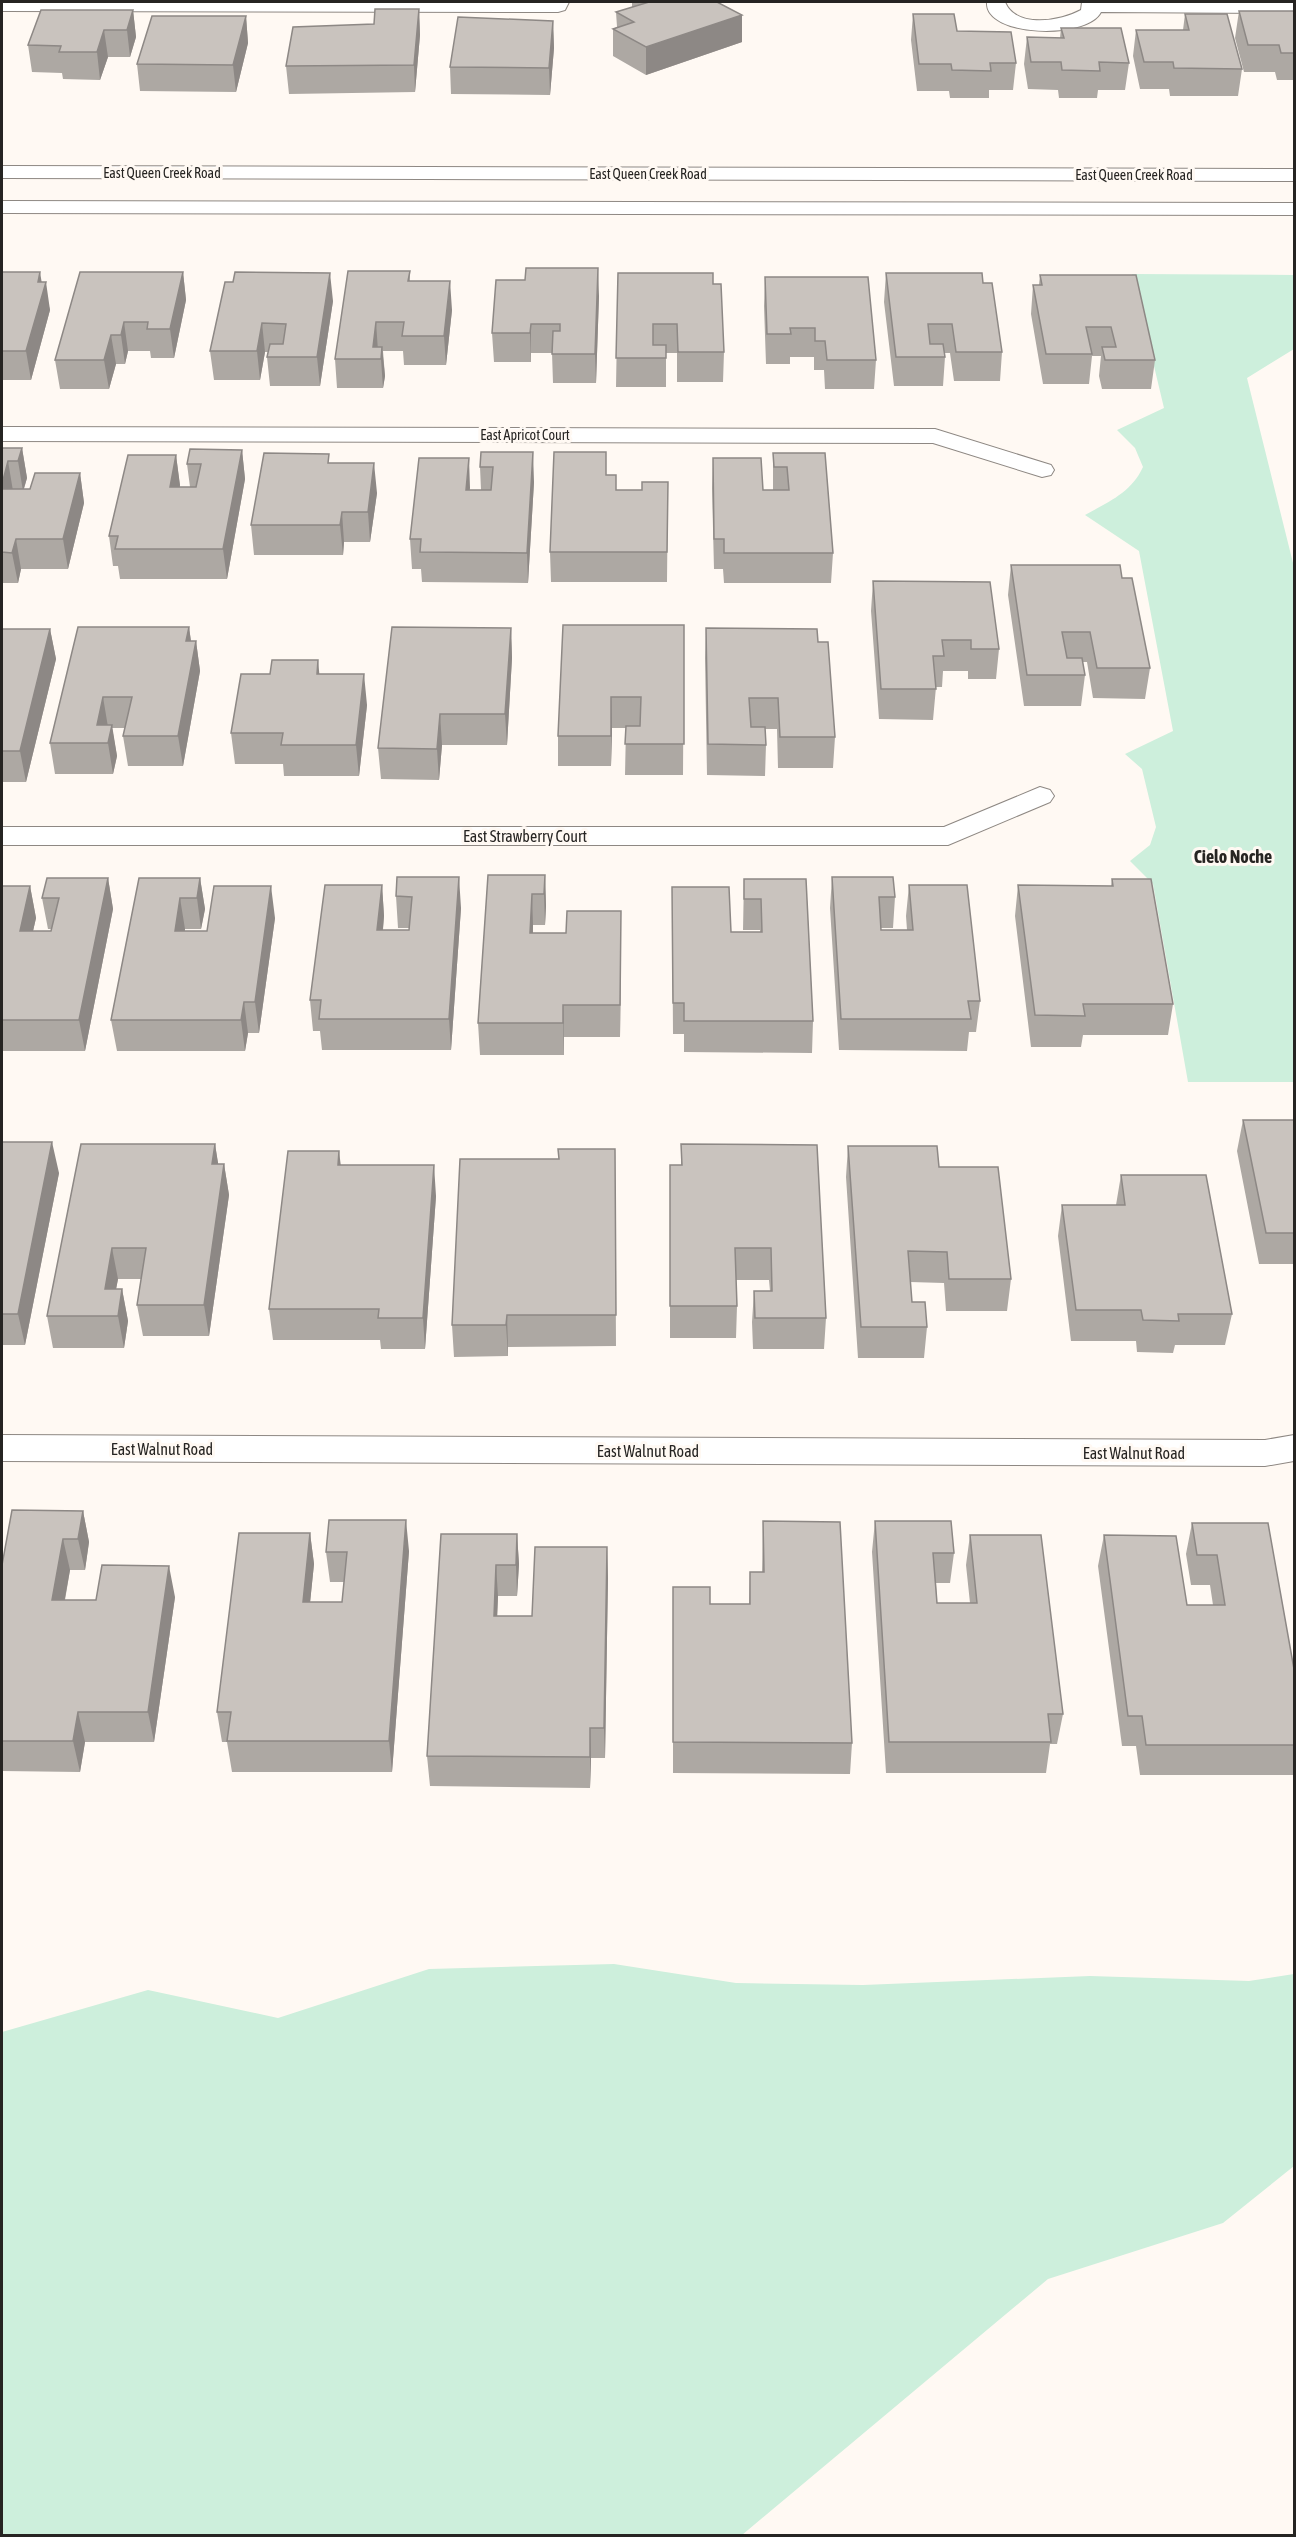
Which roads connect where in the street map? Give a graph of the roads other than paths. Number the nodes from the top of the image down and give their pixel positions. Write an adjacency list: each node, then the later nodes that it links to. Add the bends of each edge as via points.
1 (996, 2): 3 (street, via 1001,13 1012,20 1050,26 1079,21 1091,13)
2 (558, 4): 4 (street)
3 (1093, 4): 5 (street)
4 (2, 5)
5 (1294, 7)
6 (2, 172): 7 (street, East Queen Creek Road)
7 (1294, 175)
8 (2, 207): 9 (street)
9 (1294, 209)
10 (2, 434): 11 (street, East Apricot Court, via 935,436)
11 (1042, 470)
12 (1040, 796): 13 (street, East Strawberry Court, via 948,836)
13 (2, 836)
14 (2, 1448): 15 (street, East Walnut Road, via 1265,1453)
15 (1294, 1448)

